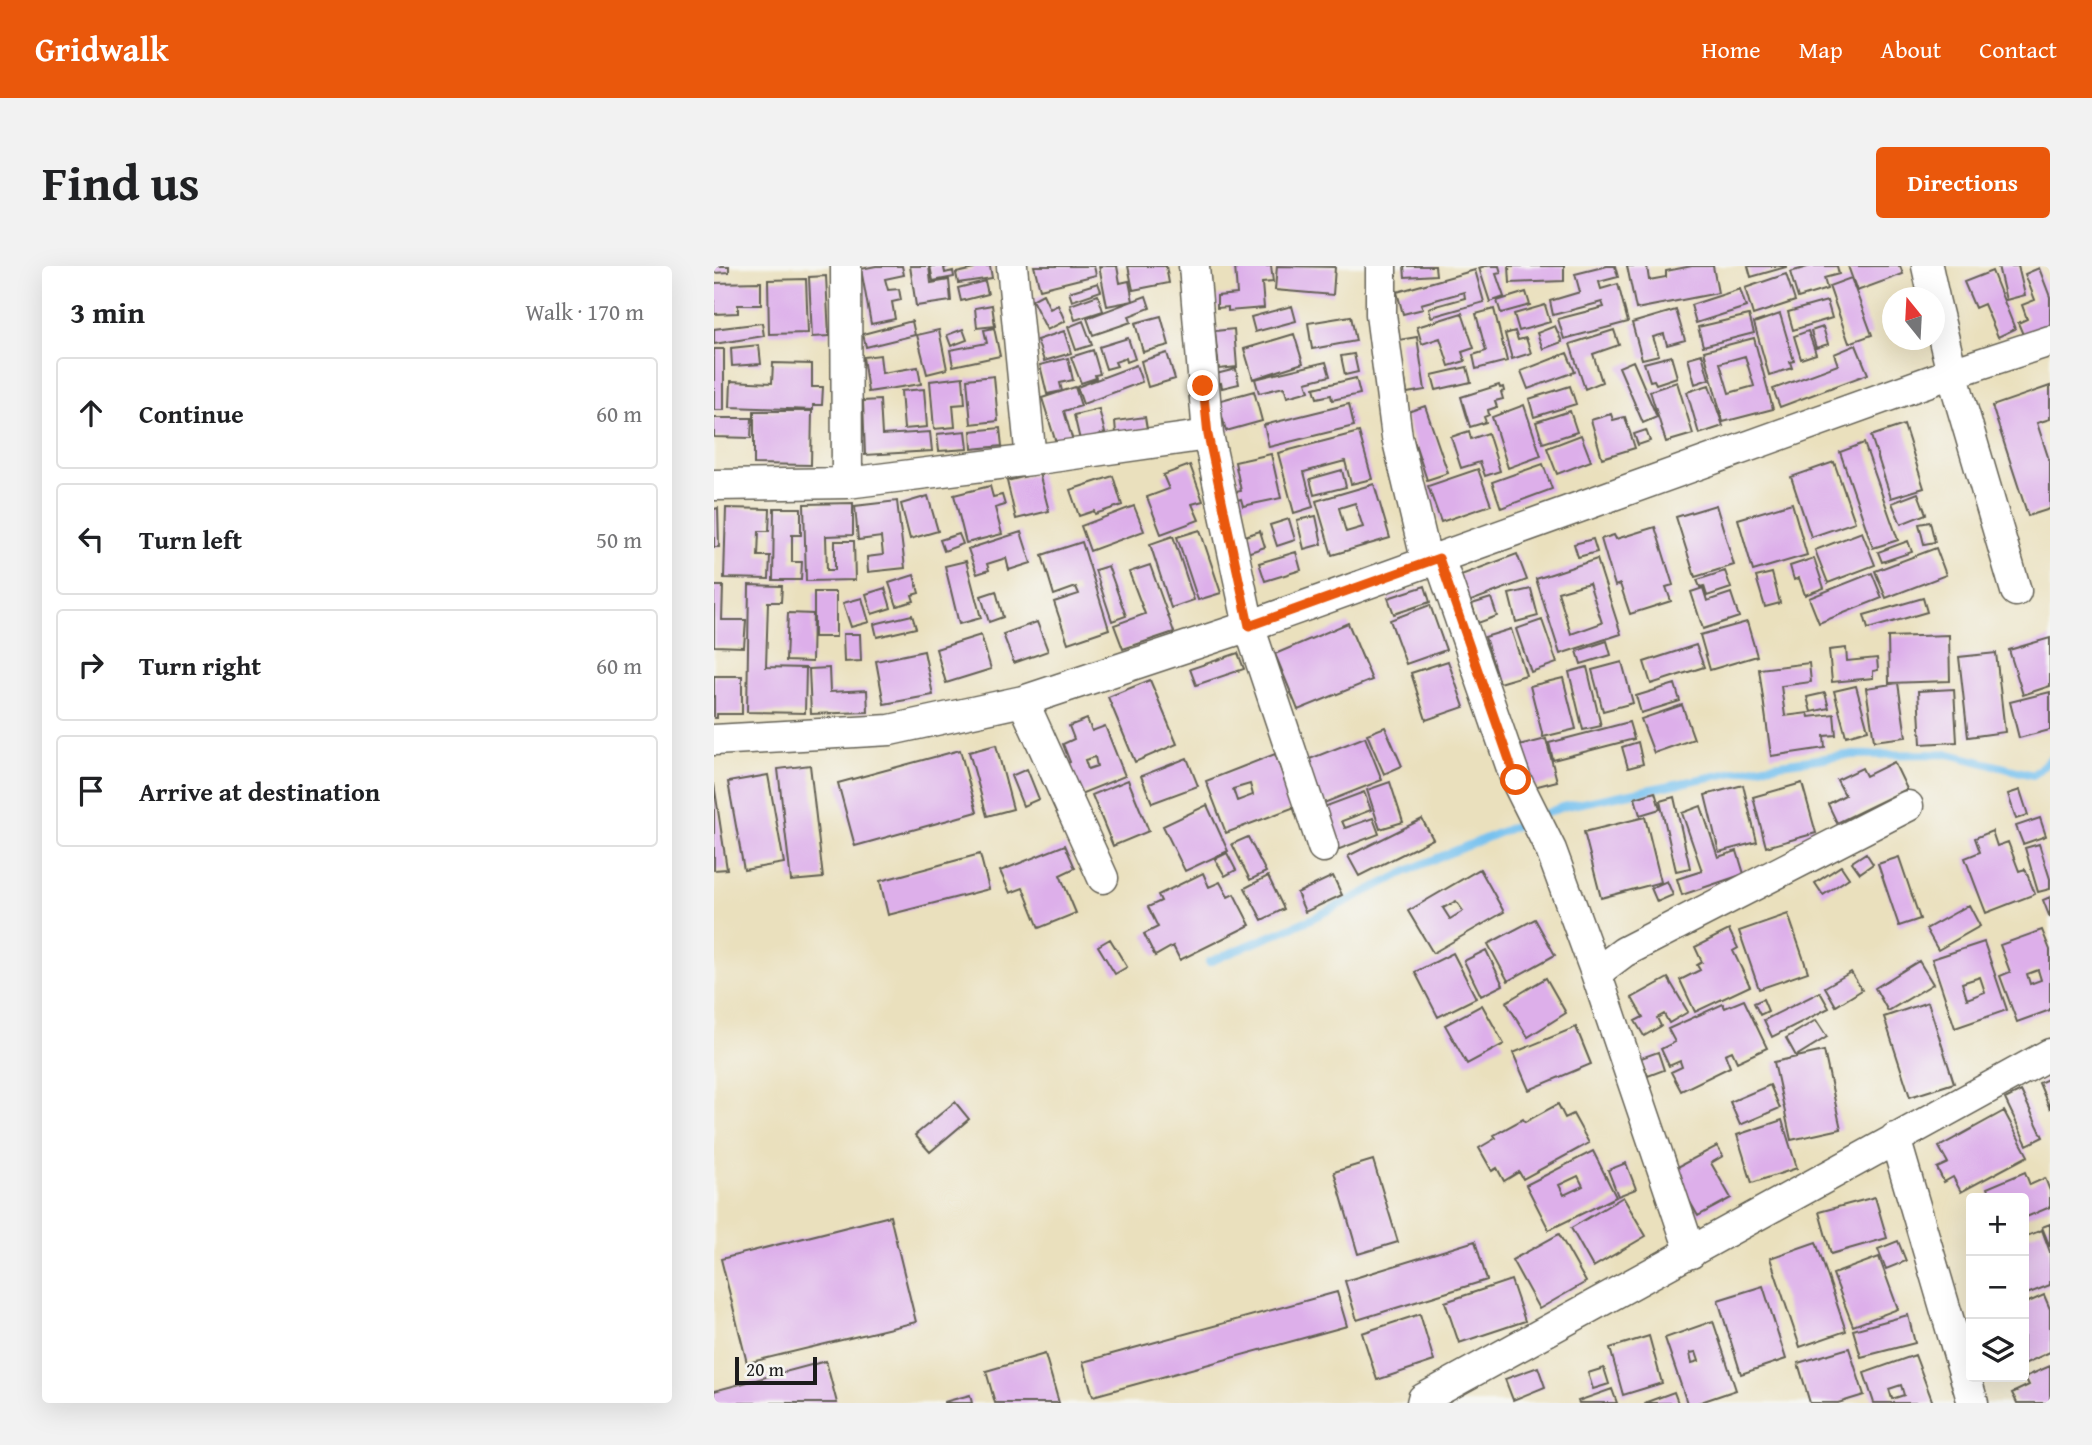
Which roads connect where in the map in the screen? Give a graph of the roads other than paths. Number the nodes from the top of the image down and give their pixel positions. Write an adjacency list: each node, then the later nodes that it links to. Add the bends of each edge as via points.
1 (846, 266): 12 (street)
2 (1012, 266): 11 (street)
3 (1194, 266): 10 (street)
4 (1381, 266): 14 (street, via 1381,314 1397,437)
5 (1927, 266): 6 (street)
6 (1932, 287)
7 (2050, 341): 9 (street)
8 (1945, 344): 9 (street)
9 (1952, 373): 14 (street); 15 (street)
10 (1208, 435): 11 (street); 16 (street)
11 (1031, 460): 12 (street)
12 (847, 483): 13 (street)
13 (714, 485)
14 (1433, 561): 16 (street); 22 (street)
15 (2016, 591)
16 (1249, 626): 17 (street); 20 (street)
17 (1023, 701): 18 (street, via 890,730); 21 (street)
18 (714, 740)
19 (1908, 806): 22 (street, via 1624,951)
20 (1323, 847)
21 (1103, 878)
22 (1596, 973): 25 (street)
23 (2050, 1054): 24 (street)
24 (1895, 1138): 25 (street); 27 (street)
25 (1691, 1252): 26 (street)
26 (1422, 1403)
27 (1973, 1403)

